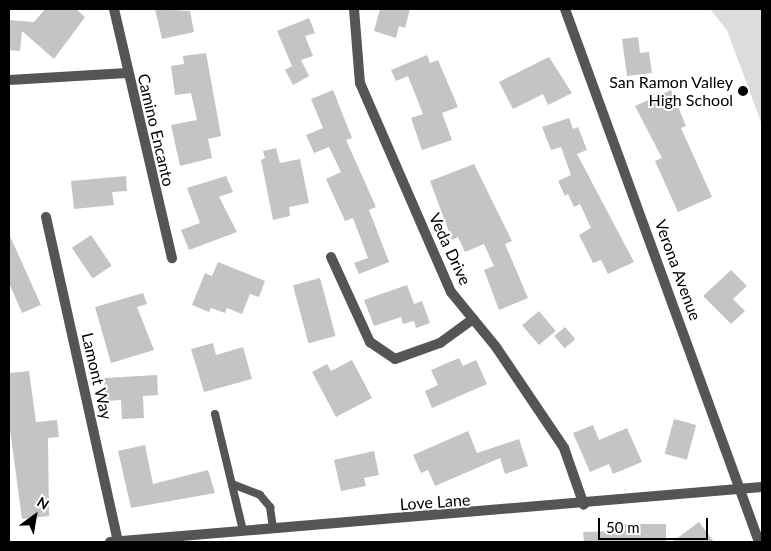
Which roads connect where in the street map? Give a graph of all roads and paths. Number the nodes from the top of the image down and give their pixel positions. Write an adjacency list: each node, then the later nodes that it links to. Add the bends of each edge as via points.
1 (114, 9): 4 (street, Camino Encanto)
2 (354, 9): 9 (street, Veda Drive, via 360,83 451,292)
3 (565, 9): 13 (street, Verona Avenue)
4 (127, 73): 5 (street); 8 (street, Camino Encanto)
5 (9, 80)
6 (46, 218): 17 (street, Lamont Way)
7 (331, 257): 9 (street, via 370,342 395,359 440,343)
8 (172, 258)
9 (473, 319): 14 (street, Veda Drive, via 564,448)
10 (215, 414): 11 (lane)
11 (232, 484): 15 (lane, via 260,495 270,507); 16 (lane)
12 (762, 487): 13 (street, Love Lane)
13 (743, 489): 14 (street, Love Lane); 18 (street, Verona Avenue)
14 (584, 505): 15 (street, Love Lane)
15 (273, 529): 16 (street, Love Lane)
16 (243, 531): 17 (street, Love Lane)
17 (114, 542)
18 (759, 542)

